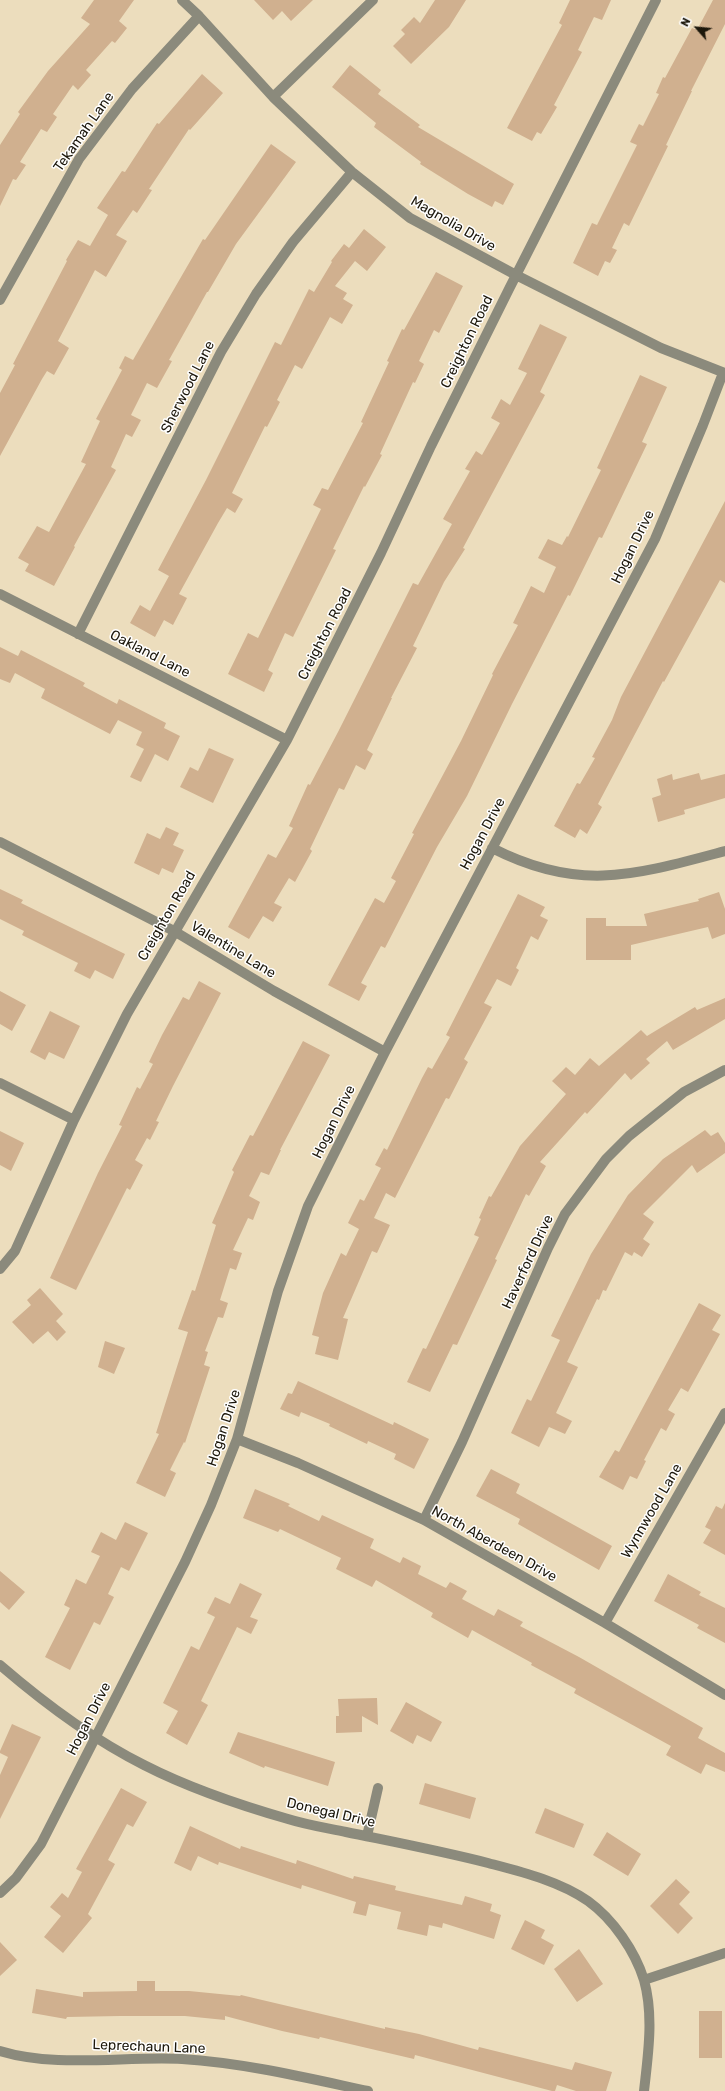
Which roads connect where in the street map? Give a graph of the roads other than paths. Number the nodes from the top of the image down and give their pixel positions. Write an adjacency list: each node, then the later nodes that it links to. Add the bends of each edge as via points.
1 (182, 0): 4 (street, Magnolia Drive)
2 (373, 0): 5 (street)
3 (656, 0): 7 (street, Creighton Road)
4 (199, 16): 5 (street, Magnolia Drive); 8 (street, Tekamah Lane, via 132,89 79,159)
5 (273, 97): 6 (street, Magnolia Drive)
6 (352, 172): 7 (street, Magnolia Drive, via 410,218); 11 (street, Sherwood Lane, via 293,242 256,294 221,352)
7 (516, 275): 9 (street, Magnolia Drive, via 661,348); 12 (street, Creighton Road)
8 (0, 300)
9 (724, 373): 14 (street, Hogan Drive, via 655,539)
10 (0, 594): 11 (street, Oakland Lane)
11 (78, 634): 12 (street, Oakland Lane)
12 (287, 740): 16 (street, Creighton Road)
13 (0, 842): 16 (street, Valentine Lane)
14 (492, 848): 15 (street, via 532,866 576,876 602,876 646,870); 17 (street, Hogan Drive)
15 (725, 851)
16 (174, 931): 17 (street, Valentine Lane, via 274,991); 20 (street, Creighton Road, via 127,1014)
17 (385, 1052): 23 (street, Hogan Drive, via 308,1206 278,1291)
18 (725, 1070): 24 (street, Haverford Drive, via 684,1092 629,1136 606,1159 565,1214)
19 (0, 1083): 20 (street)
20 (74, 1120): 21 (street, Creighton Road, via 15,1251)
21 (0, 1269)
22 (725, 1413): 25 (street, Wynnwood Lane)
23 (237, 1439): 24 (street, North Aberdeen Drive, via 298,1463); 28 (street, Hogan Drive, via 188,1555)
24 (424, 1520): 25 (street, North Aberdeen Drive)
25 (605, 1623): 27 (street, North Aberdeen Drive)
26 (0, 1665): 28 (street, Donegal Drive, via 57,1710)
27 (725, 1695)
28 (96, 1736): 30 (street, Donegal Drive, via 144,1765 203,1792 289,1820); 31 (street, Hogan Drive, via 41,1844 16,1878)
29 (378, 1788): 30 (street)
30 (367, 1836): 33 (street, Donegal Drive, via 506,1868 560,1886 588,1902 608,1920 629,1947)
31 (0, 1893)
32 (725, 1953): 33 (street)
33 (644, 1980): 36 (street, Donegal Drive, via 648,2002 649,2041)
34 (0, 2051): 35 (street, Leprechaun Lane, via 46,2059 182,2059 266,2069)
35 (368, 2091)
36 (644, 2091)

